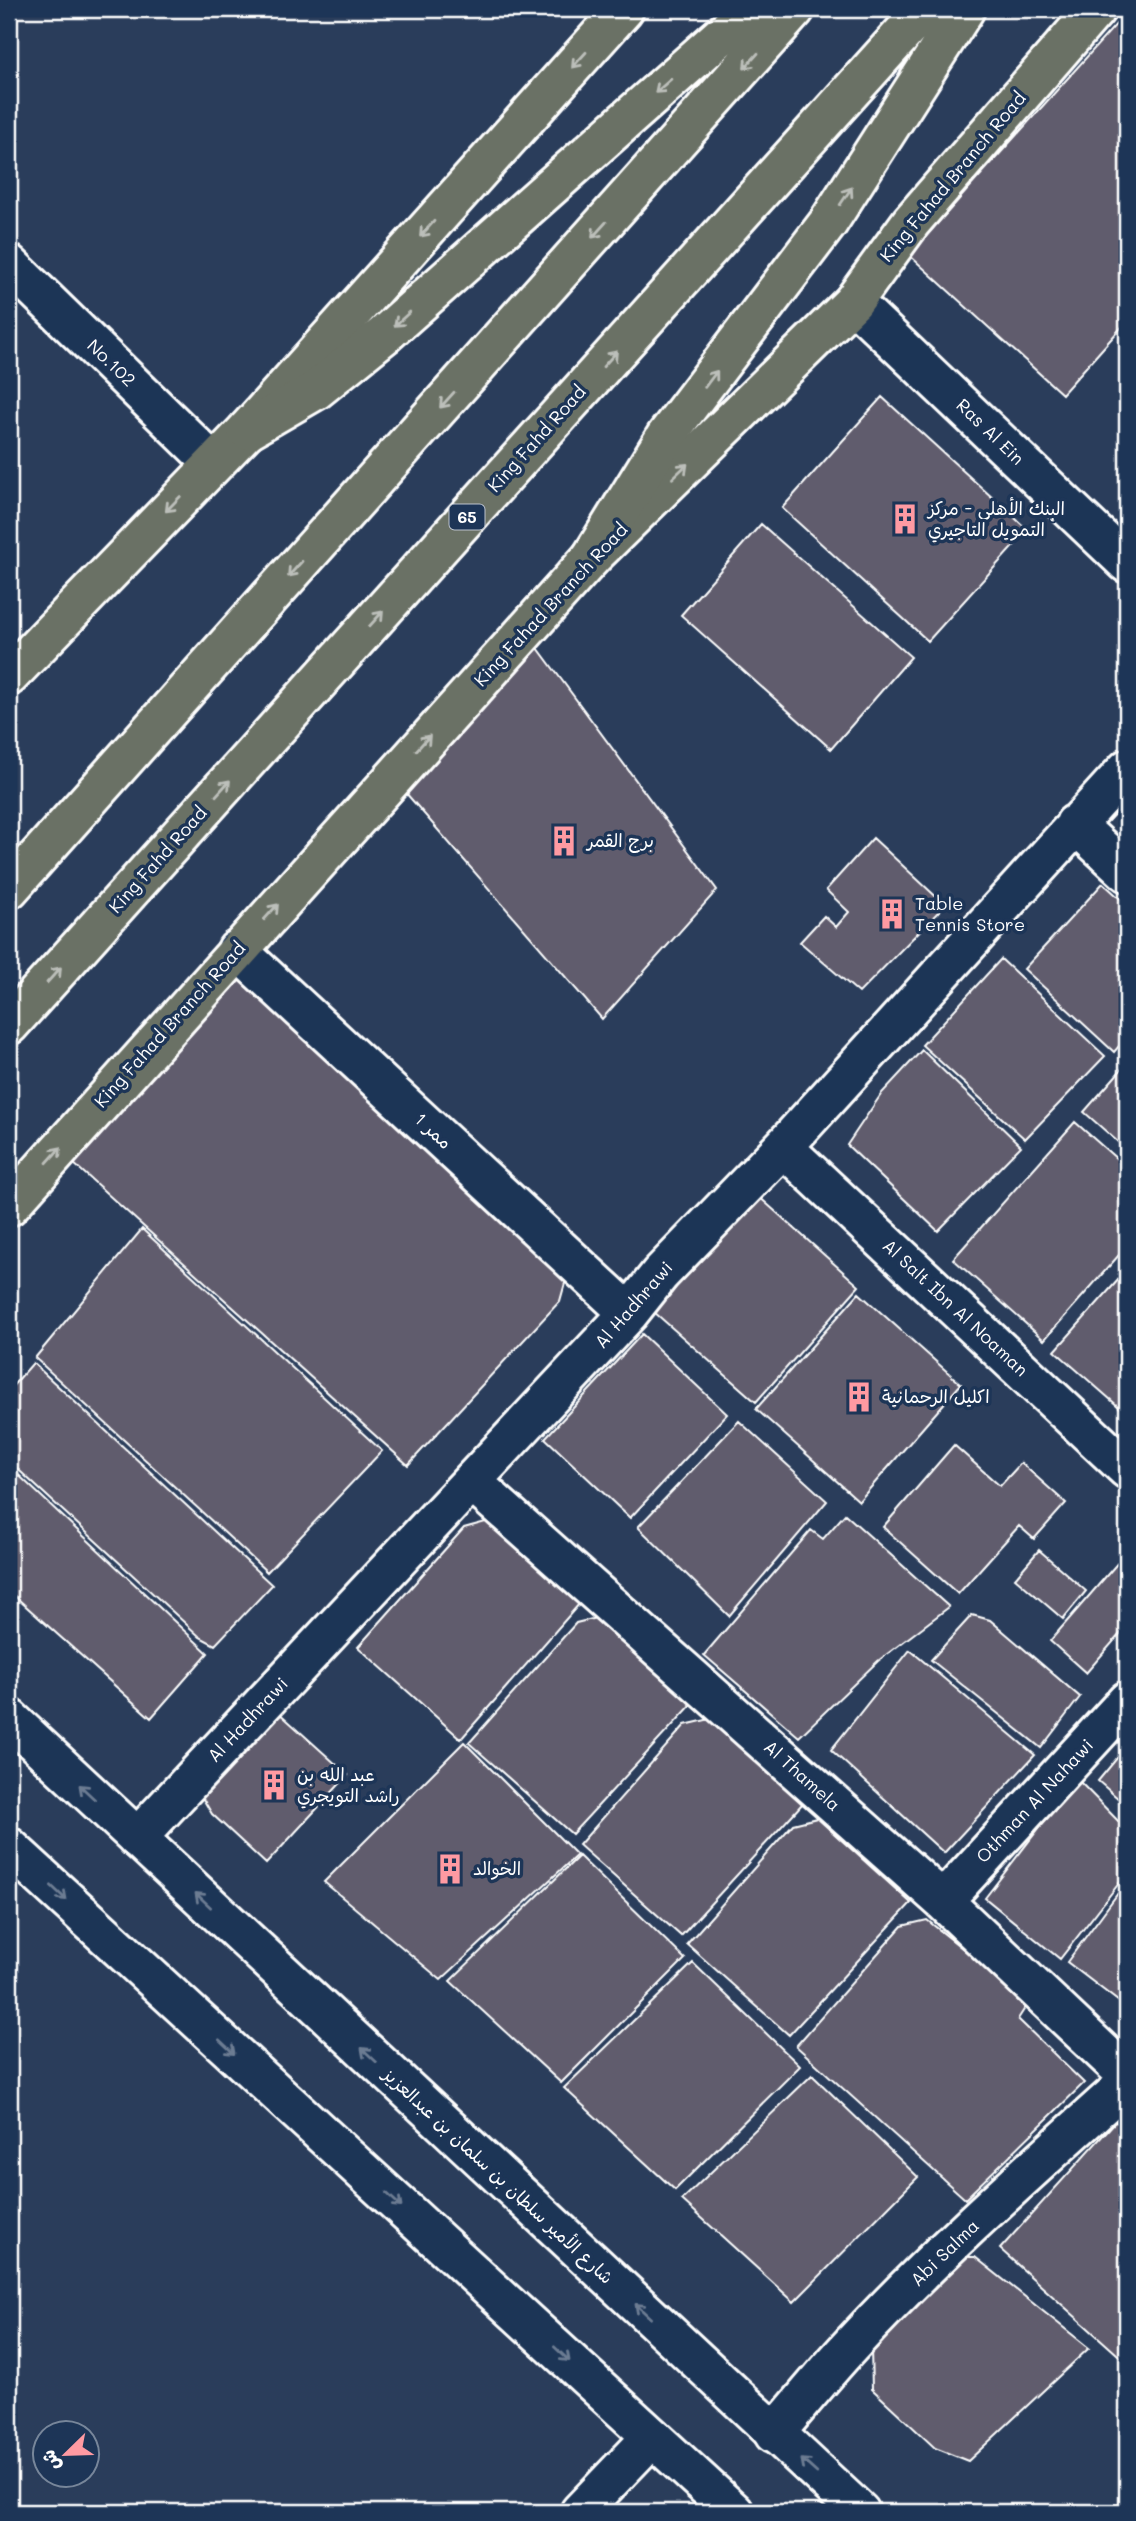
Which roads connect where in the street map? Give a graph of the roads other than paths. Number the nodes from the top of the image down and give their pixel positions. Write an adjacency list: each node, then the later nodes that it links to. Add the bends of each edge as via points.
1 (624, 9): 9 (main road, one-way to 9)
2 (751, 9): 9 (main road, one-way to 9, via 384,335 316,390)
3 (795, 9): 17 (main road, one-way to 17)
4 (925, 9): 19 (main road, King Fahd Road / 65, one-way to 4)
5 (965, 9): 11 (main road, one-way to 5, via 666,436 828,223)
6 (1096, 9): 8 (main road, King Fahad Branch Road, via 911,222)
7 (9, 264): 10 (street, No.102)
8 (853, 302): 11 (main road, King Fahad Branch Road, one-way to 8); 12 (street, Ras Al Ein)
9 (247, 430): 10 (main road)
10 (213, 463): 13 (main road, one-way to 13)
11 (591, 558): 18 (main road, King Fahad Branch Road, one-way to 11)
12 (1127, 563)
13 (9, 676)
14 (1127, 769): 15 (street, Al Hadhrawi)
15 (1075, 824): 16 (street); 20 (street, Al Hadhrawi)
16 (1127, 872)
17 (9, 889)
18 (237, 950): 21 (main road, King Fahad Branch Road, one-way to 18); 22 (street, ممر 1)
19 (9, 1026)
20 (783, 1147): 22 (street, Al Hadhrawi, via 660,1273); 23 (street, Al Salt Ibn Al Noaman)
21 (9, 1206)
22 (629, 1313): 24 (street, Al Hadhrawi)
23 (1127, 1469)
24 (472, 1482): 27 (street, Al Hadhrawi); 29 (street, Al Thamela)
25 (1127, 1701): 29 (street, Othman Al Nahawi)
26 (9, 1718): 27 (street, شارع الأمير سلطان بن سلمان بن عبدالعزيز, one-way to 26)
27 (137, 1838): 32 (street, شارع الأمير سلطان بن سلمان بن عبدالعزيز, one-way to 27)
28 (9, 1846): 33 (street, one-way to 33)
29 (943, 1901): 30 (street, Al Thamela)
30 (1127, 2075)
31 (1127, 2083): 32 (street, Abi Salma, via 894,2301)
32 (774, 2434): 36 (street, شارع الأمير سلطان بن سلمان بن عبدالعزيز, one-way to 32)
33 (652, 2437): 34 (street); 35 (street)
34 (580, 2512)
35 (734, 2512)
36 (859, 2512)

